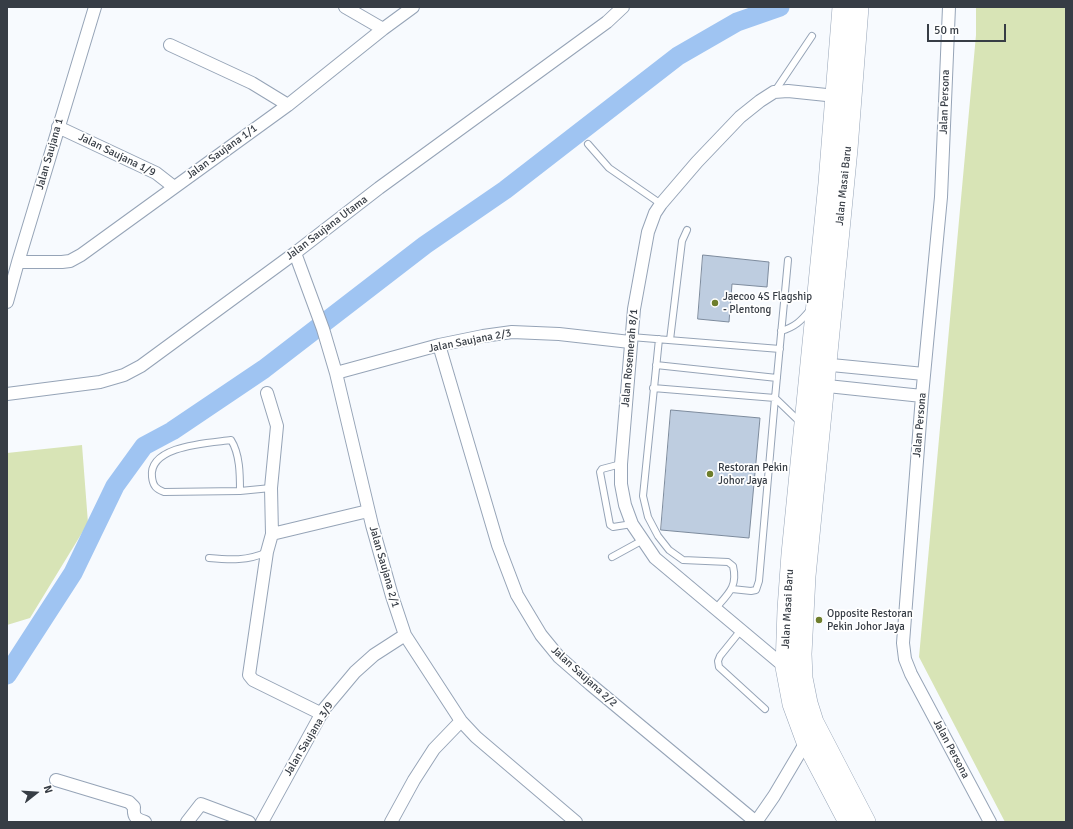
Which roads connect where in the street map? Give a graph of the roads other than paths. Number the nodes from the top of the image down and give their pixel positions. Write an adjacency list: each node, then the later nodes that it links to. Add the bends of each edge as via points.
1 (94, 7): 14 (street, Jalan Saujana 1)
2 (344, 7): 7 (street)
3 (413, 7): 7 (street, Jalan Saujana 1/1)
4 (847, 7): 10 (main road, Jalan Masai Baru); 12 (main road, Jalan Masai Baru)
5 (949, 7): 33 (street, Jalan Persona, via 941,198)
6 (620, 8): 19 (street, Jalan Saujana Utama, via 607,22 379,188)
7 (383, 29): 13 (street, Jalan Saujana 1/1)
8 (812, 36): 11 (lane)
9 (170, 45): 13 (street, via 252,83)
10 (854, 80): 12 (main road, via 848,90); 30 (main road, Jalan Masai Baru)
11 (774, 92): 12 (street); 17 (street, Jalan Rosemerah 8/1, via 740,117)
12 (836, 96): 22 (main road, Jalan Masai Baru)
13 (288, 105): 16 (street, Jalan Saujana 1/1)
14 (58, 127): 16 (street, Jalan Saujana 1/9, via 156,173); 21 (street, Jalan Saujana 1)
15 (588, 144): 17 (lane, via 609,168)
16 (174, 187): 21 (street, Jalan Saujana 1/1, via 70,261)
17 (661, 204): 25 (street, Jalan Rosemerah 8/1, via 648,232)
18 (687, 230): 27 (lane, via 682,241)
19 (295, 253): 32 (street, Jalan Saujana 2/1, via 324,330); 38 (street, Jalan Saujana Utama, via 141,366 124,375 100,382)
20 (788, 260): 24 (lane)
21 (25, 262): 23 (street, Jalan Saujana 1)
22 (816, 300): 24 (lane, via 800,322); 30 (main road, Jalan Masai Baru)
23 (7, 302)
24 (781, 331): 29 (lane)
25 (631, 339): 26 (lane); 28 (street, Jalan Saujana 2/3, via 517,332); 42 (street, Jalan Rosemerah 8/1)
26 (659, 339): 27 (lane); 31 (lane)
27 (670, 340): 29 (lane)
28 (439, 345): 32 (street, Jalan Saujana 2/3); 68 (street, Jalan Saujana 2/2, via 498,545 518,595 541,635 559,657 590,684)
29 (780, 349): 34 (lane)
30 (818, 364): 33 (street); 35 (main road, Jalan Masai Baru)
31 (656, 365): 34 (lane); 36 (lane)
32 (336, 373): 45 (street, Jalan Saujana 2/1)
33 (924, 374): 39 (street, Jalan Persona)
34 (777, 378): 40 (lane)
35 (816, 385): 39 (street); 41 (main road, Jalan Masai Baru); 70 (main road, Jalan Masai Baru, via 802,654 803,678 814,722)
36 (653, 388): 40 (lane); 52 (lane, via 643,496 648,517 669,550 683,560 728,562 733,566)
37 (267, 393): 43 (street, via 277,426)
38 (7, 394)
39 (922, 396): 71 (street, Jalan Persona, via 903,643 905,659)
40 (775, 398): 41 (lane); 52 (lane, via 759,581 756,590)
41 (803, 425): 56 (main road, Jalan Masai Baru, via 787,609)
42 (621, 464): 46 (street, Jalan Rosemerah 8/1, via 621,484); 46 (lane, via 602,469 600,472 610,525 613,527)
43 (271, 488): 44 (lane); 47 (street)
44 (240, 491): 44 (lane, via 235,446 231,440 173,450 156,460 151,469 152,482 156,489 164,492)
45 (368, 511): 47 (street); 55 (street, Jalan Saujana 2/1)
46 (632, 524): 48 (street, Jalan Rosemerah 8/1)
47 (272, 534): 49 (street)
48 (643, 540): 50 (lane); 53 (street, Jalan Rosemerah 8/1, via 655,558)
49 (267, 552): 51 (lane, via 242,560); 58 (street, via 249,675 253,680)
50 (612, 557)
51 (209, 558)
52 (732, 589): 53 (lane)
53 (715, 608): 54 (street, Jalan Rosemerah 8/1)
54 (741, 630): 56 (street, Jalan Rosemerah 8/1); 57 (lane, via 720,656 719,668)
55 (405, 635): 58 (street, Jalan Saujana 3/9, via 355,672); 59 (street, Jalan Saujana 2/1)
56 (785, 668): 60 (main road, Jalan Masai Baru, via 792,704)
57 (765, 709)
58 (322, 714): 66 (street, Jalan Saujana 3/9)
59 (461, 721): 62 (street, via 434,749 414,780); 67 (street, Jalan Saujana 2/1)
60 (806, 742): 68 (street); 69 (main road, Jalan Masai Baru)
61 (56, 780): 63 (street, via 129,802 134,807 137,820)
62 (394, 821)
63 (145, 822)
64 (187, 822): 65 (street, via 201,804)
65 (249, 822)
66 (262, 822)
67 (576, 822)
68 (756, 822)
69 (848, 822)
70 (866, 822)
71 (990, 822)

